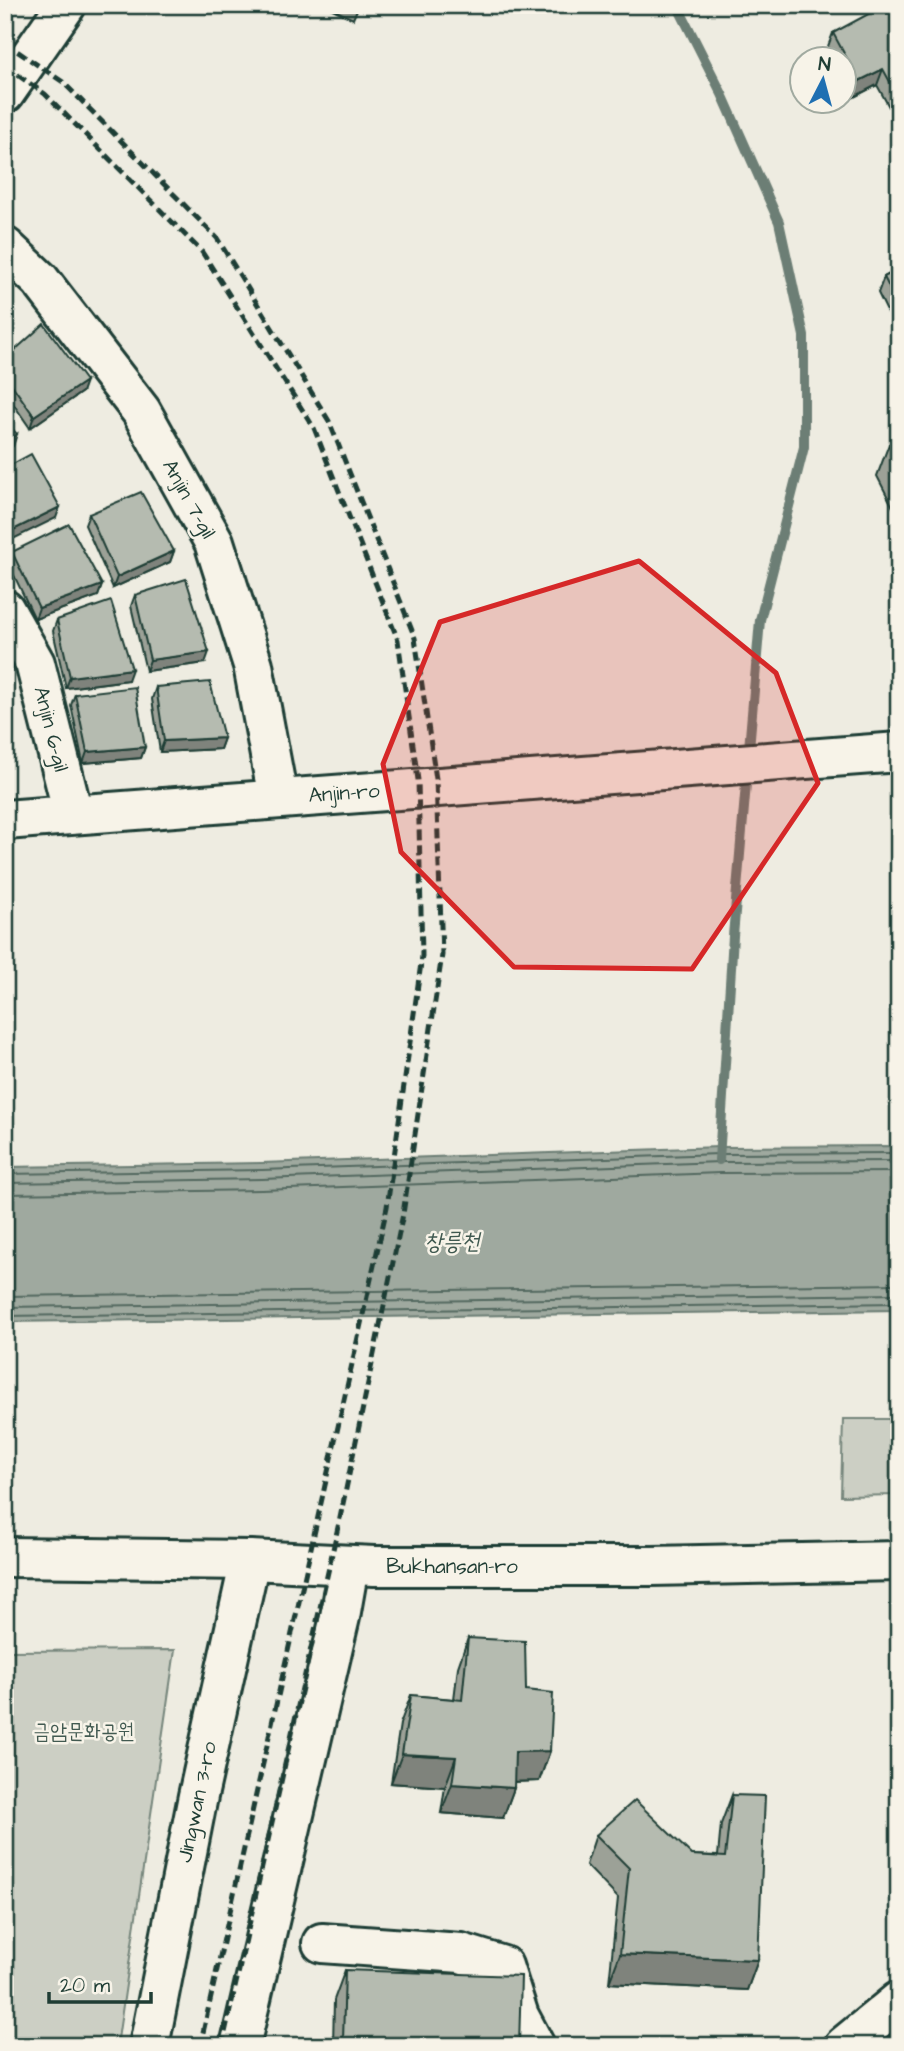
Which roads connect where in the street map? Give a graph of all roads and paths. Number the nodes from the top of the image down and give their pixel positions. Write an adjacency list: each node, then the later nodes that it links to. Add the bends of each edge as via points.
1 (66, 5): 2 (street)
2 (5, 93)
3 (5, 247): 6 (street, Anjin 7-gil, via 40,280 141,411 214,542 253,665)
4 (5, 610): 7 (street, Anjin 6-gil, via 35,663)
5 (899, 752): 6 (street, Anjin-ro)
6 (278, 798): 7 (street, Anjin-ro)
7 (73, 814): 8 (street, Anjin-ro)
8 (5, 820)
9 (5, 1557): 10 (street, Bukhansan-ro)
10 (250, 1560): 12 (street, Bukhansan-ro); 15 (street, Jingwan 3-ro)
11 (899, 1561): 12 (street, Bukhansan-ro)
12 (349, 1566): 16 (street)
13 (322, 1942): 17 (street, via 461,1953 503,1966 519,2016)
14 (899, 2001): 18 (street)
15 (149, 2046)
16 (240, 2046)
17 (535, 2046)
18 (844, 2046)

